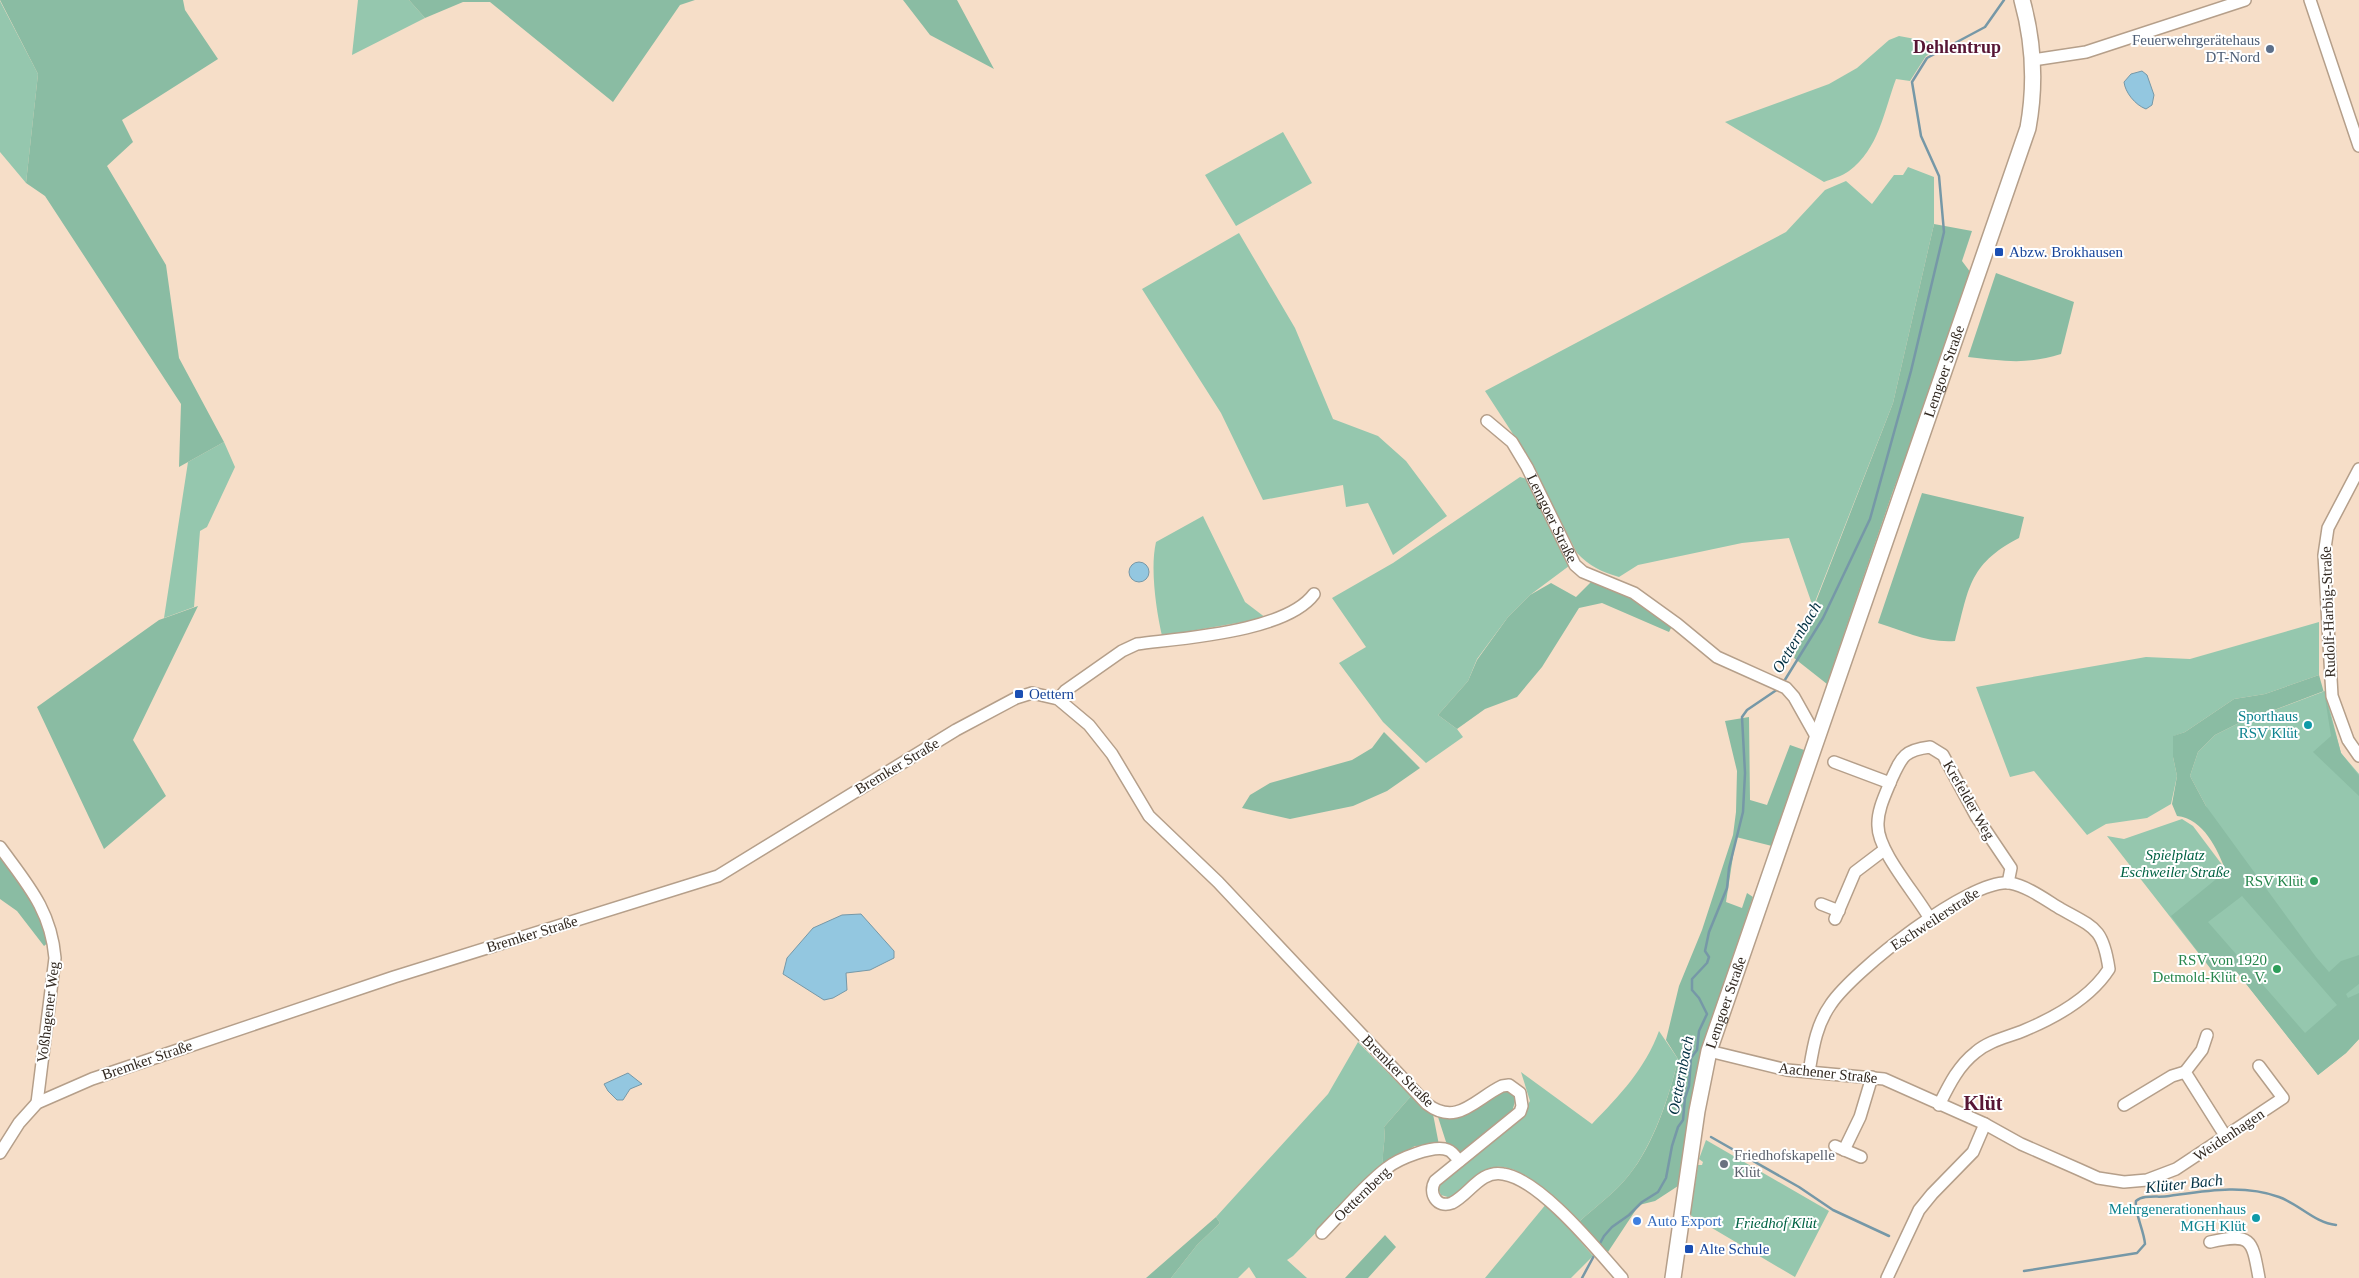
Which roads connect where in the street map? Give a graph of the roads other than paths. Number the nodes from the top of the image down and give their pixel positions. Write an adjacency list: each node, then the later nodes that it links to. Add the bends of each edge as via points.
1 (2022, 0): 4 (main road, Lemgoer Straße)
2 (2245, 0): 4 (street, via 2086,52)
3 (2310, 0): 5 (street)
4 (2033, 60): 10 (main road, Lemgoer Straße, via 2032,101 2019,156)
5 (2359, 146)
6 (1487, 420): 10 (street, Lemgoer Straße, via 1512,442 1576,565 1583,572 1634,592 1717,657 1786,688)
7 (2359, 469): 11 (street, Rudolf-Harbig-Straße, via 2332,518 2324,555 2332,696 2348,740)
8 (1314, 594): 9 (street, via 1298,608 1270,622 1137,644)
9 (1058, 698): 25 (street, Bremker Straße, via 1032,693 1016,698 956,730 718,876 385,980 92,1079); 32 (street, Bremker Straße, via 1089,725 1106,747 1148,816 1218,882 1427,1104 1435,1110 1452,1113 1461,1111 1502,1086 1509,1086 1520,1093 1520,1112)
10 (1816, 738): 20 (main road, Lemgoer Straße)
11 (2359, 756)
12 (1834, 762): 13 (street)
13 (1890, 783): 15 (street, Krefelder Weg, via 1878,825); 16 (street, Krefelder Weg, via 1905,754 1920,749 1938,750 2011,868)
14 (0, 847): 25 (street, Voßhagener Weg, via 45,912 54,939 56,958)
15 (1884, 850): 17 (street, via 1855,872 1837,915); 18 (street, Krefelder Weg)
16 (2008, 883): 18 (street, Eschweilerstraße, via 1988,885); 26 (street, via 2085,921 2100,935 2109,969 2092,990 2050,1018 1977,1050 1963,1063)
17 (1821, 904)
18 (1930, 919): 22 (street, Eschweilerstraße, via 1857,974 1831,1004 1817,1030)
19 (2207, 1035): 23 (street, via 2202,1050)
20 (1710, 1051): 22 (street, Aachener Straße, via 1769,1067); 37 (main road, Lemgoer Straße, via 1697,1110)
21 (2259, 1066): 29 (street, Weidenhagen, via 2283,1098)
22 (1809, 1072): 24 (street, Aachener Straße)
23 (2184, 1072): 27 (street); 29 (street)
24 (1872, 1077): 26 (street, Aachener Straße, via 1884,1079); 31 (street, via 1860,1117 1840,1148)
25 (37, 1103): 30 (street, Bremker Straße, via 19,1123)
26 (1939, 1105): 28 (street, Aachener Straße)
27 (2124, 1105)
28 (1985, 1124): 33 (street, Aachener Straße); 38 (street, via 1973,1152 1919,1210)
29 (2226, 1137): 33 (street, Weidenhagen, via 2176,1169 2147,1180 2106,1180)
30 (0, 1153)
31 (1861, 1157)
32 (1459, 1161): 34 (street, Oetternberg, via 1454,1154 1442,1149 1420,1152 1395,1163 1382,1172); 36 (street, Bremker Straße, via 1433,1184 1432,1193 1438,1201 1452,1203 1490,1174 1509,1175 1536,1190)
33 (2078, 1170)
34 (1322, 1233)
35 (2210, 1242): 39 (street, via 2234,1238 2248,1242 2255,1251)
36 (1622, 1278)
37 (1672, 1278)
38 (1887, 1278)
39 (2259, 1278)

